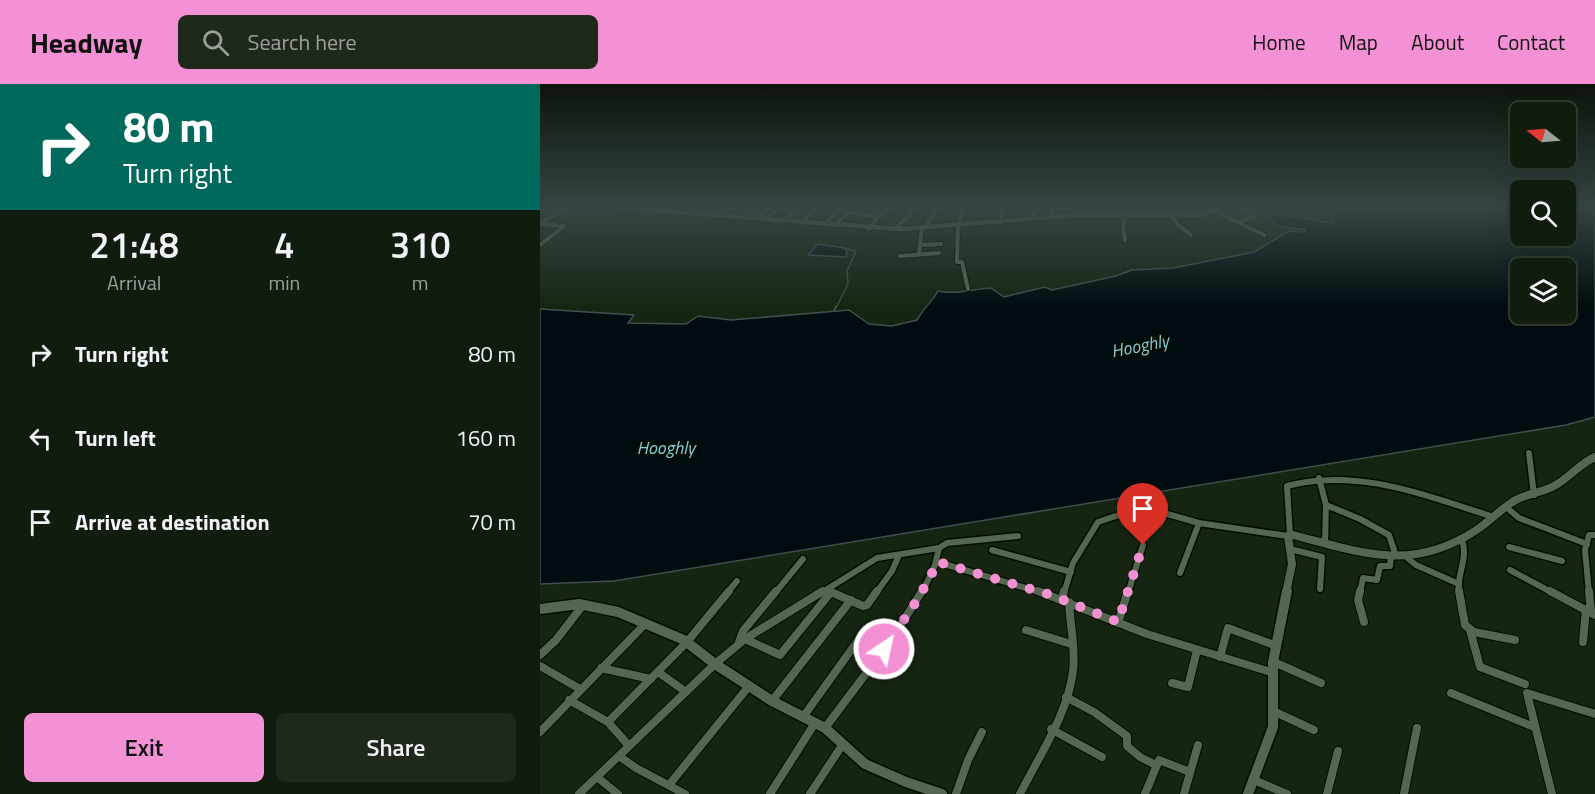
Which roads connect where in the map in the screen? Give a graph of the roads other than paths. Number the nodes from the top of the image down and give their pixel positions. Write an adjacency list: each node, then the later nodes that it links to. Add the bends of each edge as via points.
1 (921, 241): 4 (street)
2 (958, 241): 8 (street, via 957,262 962,262)
3 (941, 244): 4 (street)
4 (920, 245): 6 (street)
5 (939, 253): 6 (street)
6 (919, 254): 7 (street)
7 (900, 256)
8 (968, 289)
9 (1529, 453): 12 (street)
10 (1595, 457): 12 (street, via 1556,485)
11 (1319, 478): 13 (street); 15 (street, via 1368,481); 19 (street, via 1287,486)
12 (1534, 495): 14 (street, via 1516,499)
13 (1326, 505): 21 (street); 29 (street, via 1391,537)
14 (1506, 507): 15 (street); 22 (street, via 1519,518)
15 (1494, 517): 20 (street)
16 (1199, 523): 19 (street); 34 (street, via 1143,507 1098,522); 35 (street)
17 (1595, 535): 22 (street, via 1589,535)
18 (1018, 536): 25 (street, via 947,543)
19 (1289, 536): 21 (street); 26 (street)
20 (1461, 538): 29 (street, via 1433,552); 37 (street, via 1466,549)
21 (1325, 544): 29 (street, via 1369,555)
22 (1587, 544): 43 (street)
23 (1143, 545): 44 (street)
24 (1509, 547): 31 (street)
25 (939, 548): 28 (street); 32 (street)
26 (1290, 549): 38 (street, via 1322,557); 55 (street, via 1292,564)
27 (992, 550): 34 (street)
28 (899, 555): 39 (street, via 867,605); 51 (street, via 861,565)
29 (1397, 556): 37 (street); 45 (street, via 1390,566 1380,566 1377,580 1363,578 1358,600)
30 (803, 559): 51 (street, via 744,631)
31 (1562, 561)
32 (938, 562): 40 (street); 81 (street, via 884,649)
33 (1510, 570): 43 (street)
34 (1071, 572): 40 (street)
35 (1180, 573)
36 (737, 581): 52 (street)
37 (1459, 584): 48 (street, via 1465,625)
38 (1320, 589)
39 (851, 600): 51 (street, via 830,593 780,655); 75 (street)
40 (1066, 601): 44 (street); 54 (street)
41 (583, 605): 42 (street); 46 (street); 57 (street)
42 (540, 609)
43 (1591, 612): 53 (street)
44 (1118, 622): 56 (street)
45 (1364, 622)
46 (646, 623): 52 (street); 62 (street)
47 (1026, 630): 54 (street)
48 (1470, 630): 50 (street); 68 (street, via 1480,667)
49 (859, 639): 78 (street)
50 (1515, 640)
51 (742, 641): 60 (street)
52 (687, 642): 60 (street); 63 (street)
53 (1583, 642)
54 (1071, 644): 73 (street, via 1073,672)
55 (1277, 646): 58 (street, via 1228,628); 59 (street)
56 (1197, 650): 58 (street); 66 (street, via 1188,687)
57 (540, 655)
58 (1220, 657): 64 (street)
59 (1274, 662): 64 (street); 67 (street)
60 (716, 664): 69 (street); 71 (street)
61 (540, 666): 70 (street)
62 (601, 668): 65 (street); 70 (street)
63 (658, 672): 65 (street); 71 (street)
64 (1274, 673): 76 (street)
65 (651, 679): 79 (street)
66 (1172, 683)
67 (1321, 683)
68 (1525, 684)
69 (749, 686): 75 (street); 98 (street)
70 (580, 689): 74 (street)
71 (686, 692): 90 (street)
72 (1451, 693): 83 (street)
73 (1066, 697): 84 (street); 94 (street, via 1127,736 1127,746)
74 (569, 700): 79 (street); 86 (street)
75 (772, 700): 78 (street)
76 (1273, 711): 85 (street); 97 (street, via 1273,727)
77 (1595, 714): 83 (street, via 1527,693)
78 (803, 717): 80 (street)
79 (608, 722): 90 (street)
80 (815, 723): 81 (street); 102 (street)
81 (825, 728): 88 (street)
82 (1418, 728): 112 (street)
83 (1534, 728): 113 (street)
84 (1051, 729): 93 (street); 106 (street)
85 (1314, 730)
86 (540, 732)
87 (982, 732): 105 (street)
88 (843, 744): 103 (street); 104 (street, via 865,764)
89 (1198, 745): 95 (street)
90 (629, 746): 92 (street)
91 (1338, 751): 111 (street)
92 (619, 756): 96 (street); 98 (street)
93 (1102, 757)
94 (1156, 765): 95 (street, via 1159,760); 107 (street)
95 (1190, 772): 108 (street)
96 (597, 777): 99 (street); 100 (street)
97 (1254, 780): 109 (street); 110 (street)
98 (669, 785): 101 (street)
99 (579, 794)
100 (618, 794)
101 (686, 794)
102 (770, 794)
103 (810, 794)
104 (942, 794)
105 (956, 794)
106 (1020, 794)
107 (1145, 794)
108 (1184, 794)
109 (1248, 794)
110 (1287, 794)
111 (1327, 794)
112 (1404, 794)
113 (1552, 794)

